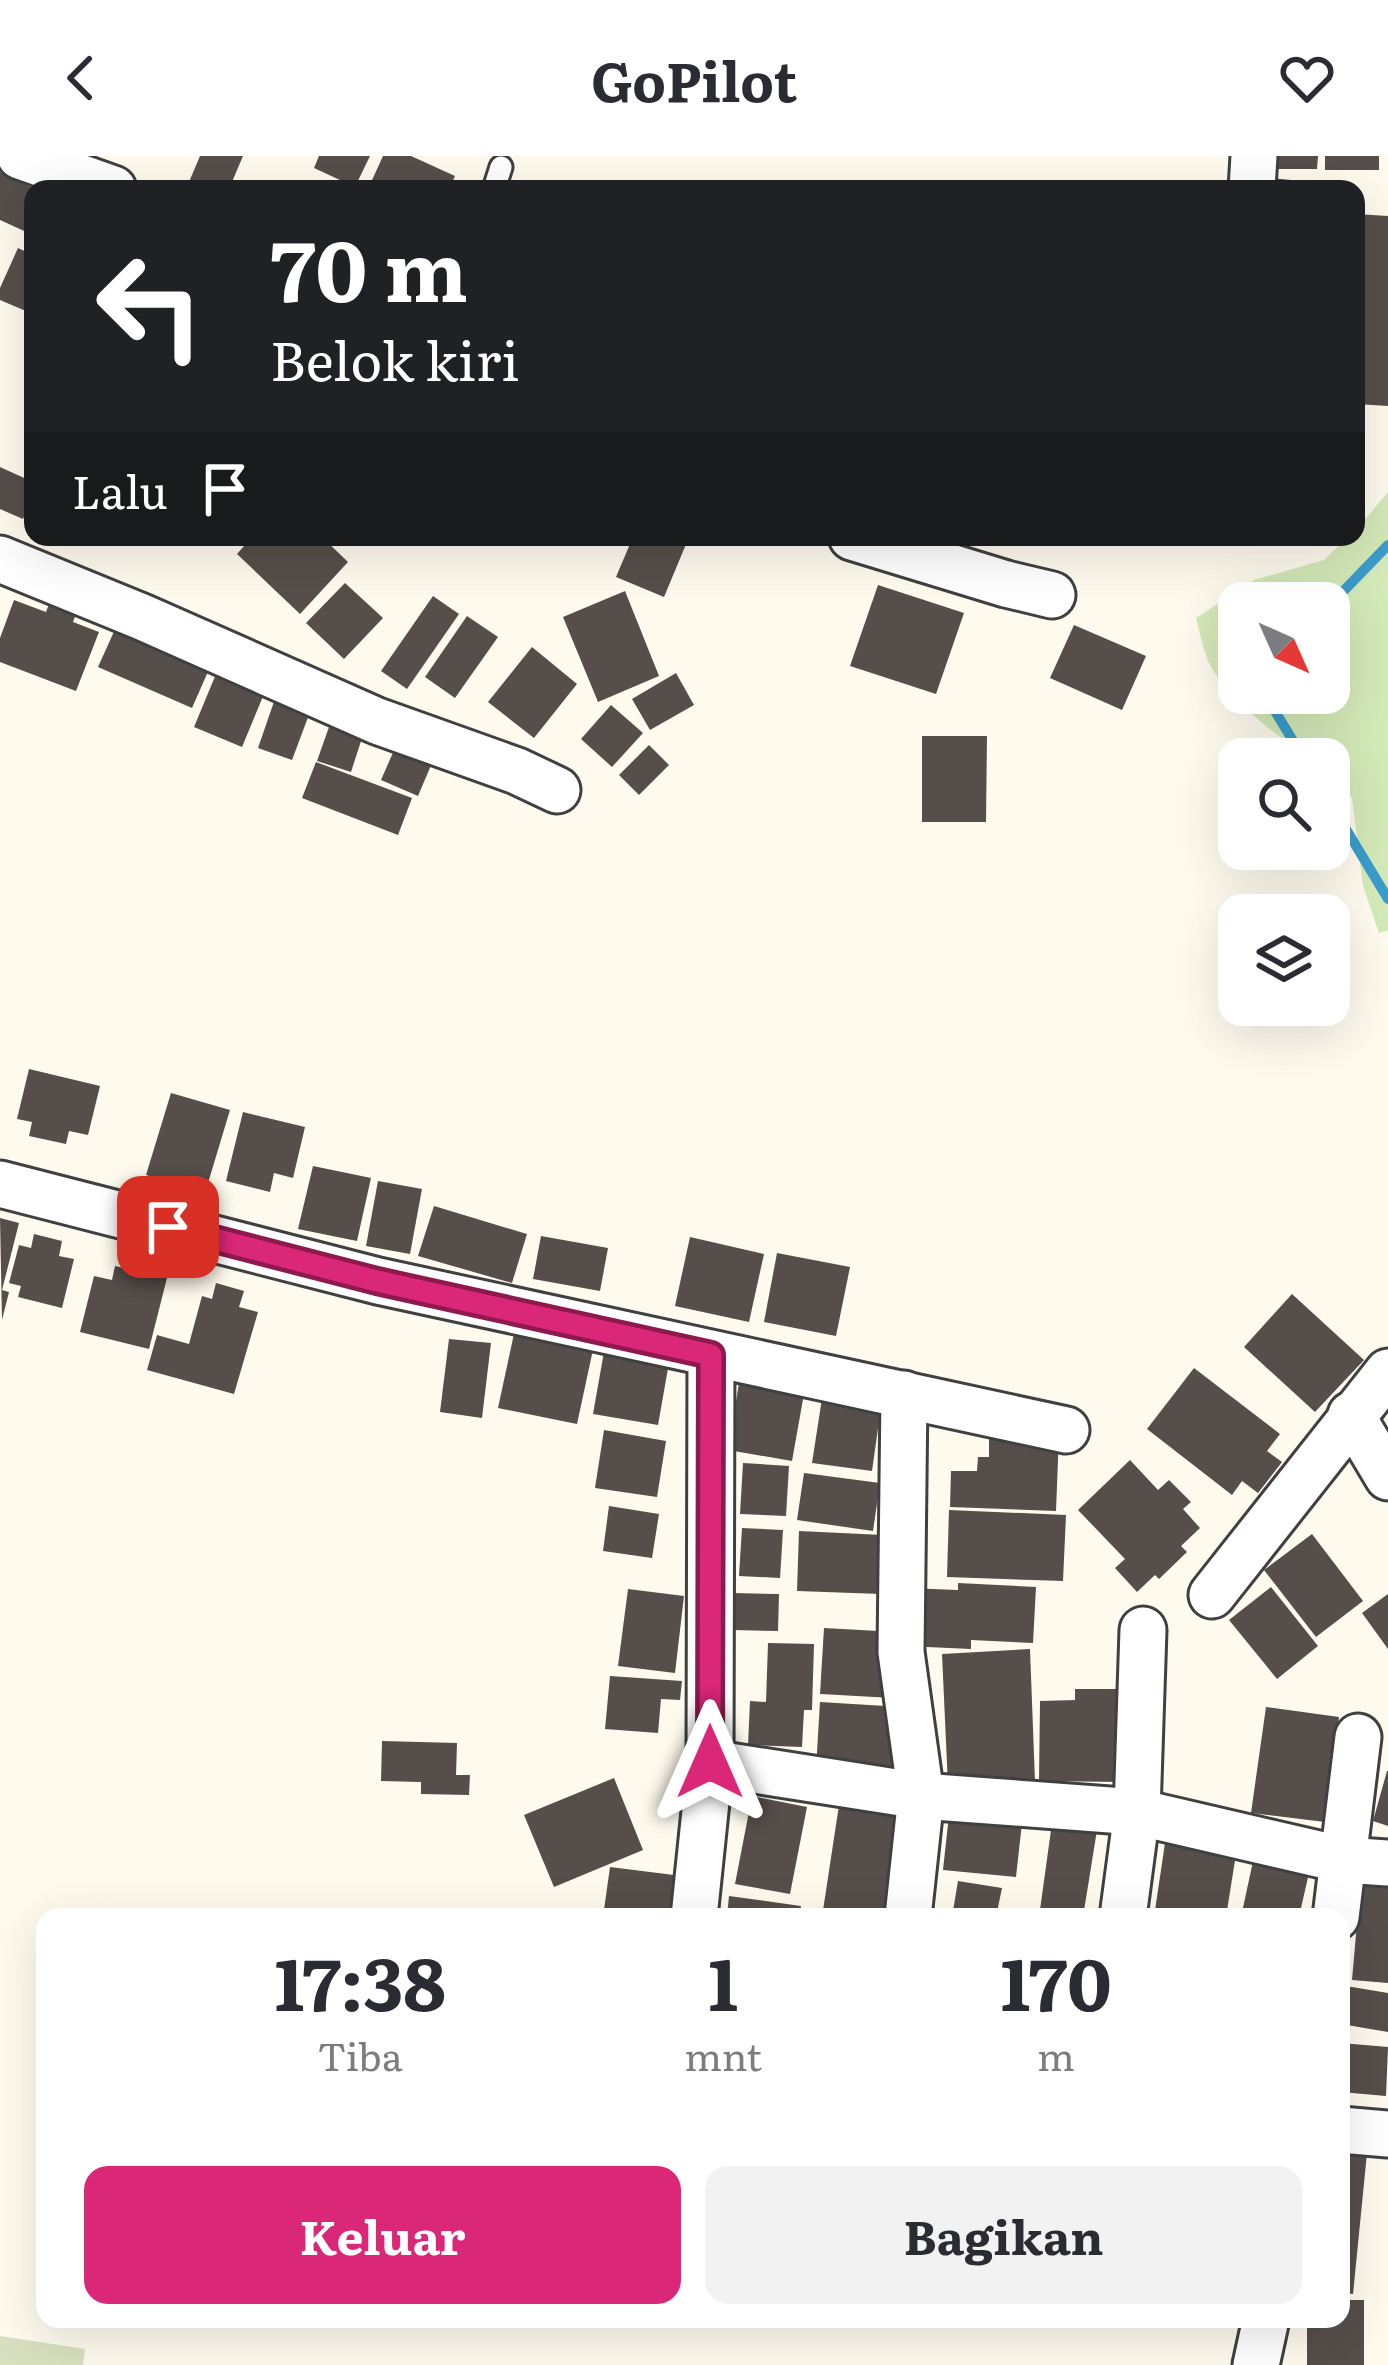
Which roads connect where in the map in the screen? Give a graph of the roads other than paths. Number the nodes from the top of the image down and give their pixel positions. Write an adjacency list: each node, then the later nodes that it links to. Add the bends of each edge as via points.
1 (20, 156): 3 (street)
2 (501, 166): 4 (lane)
3 (88, 180)
4 (497, 180)
5 (881, 546): 7 (street)
6 (0, 559): 8 (street)
7 (1052, 595)
8 (557, 790)
9 (0, 1184): 10 (street, via 377,1281)
10 (711, 1355): 12 (street); 19 (street)
11 (1388, 1372): 13 (street)
12 (904, 1394): 14 (street); 20 (street, via 901,1652)
13 (1352, 1415): 15 (street); 16 (street)
14 (1066, 1430)
15 (1388, 1477)
16 (1212, 1595)
17 (1143, 1630): 21 (street)
18 (1358, 1737): 22 (street)
19 (710, 1762): 20 (street); 23 (street)
20 (921, 1796): 21 (street); 24 (street)
21 (1137, 1811): 22 (street); 25 (street)
22 (1366, 1861): 26 (street)
23 (695, 1908)
24 (909, 1908)
25 (1125, 1908)
26 (1341, 1908)
27 (1350, 2131): 28 (street)
28 (1388, 2134)
29 (1264, 2328): 30 (street)
30 (1256, 2365)

